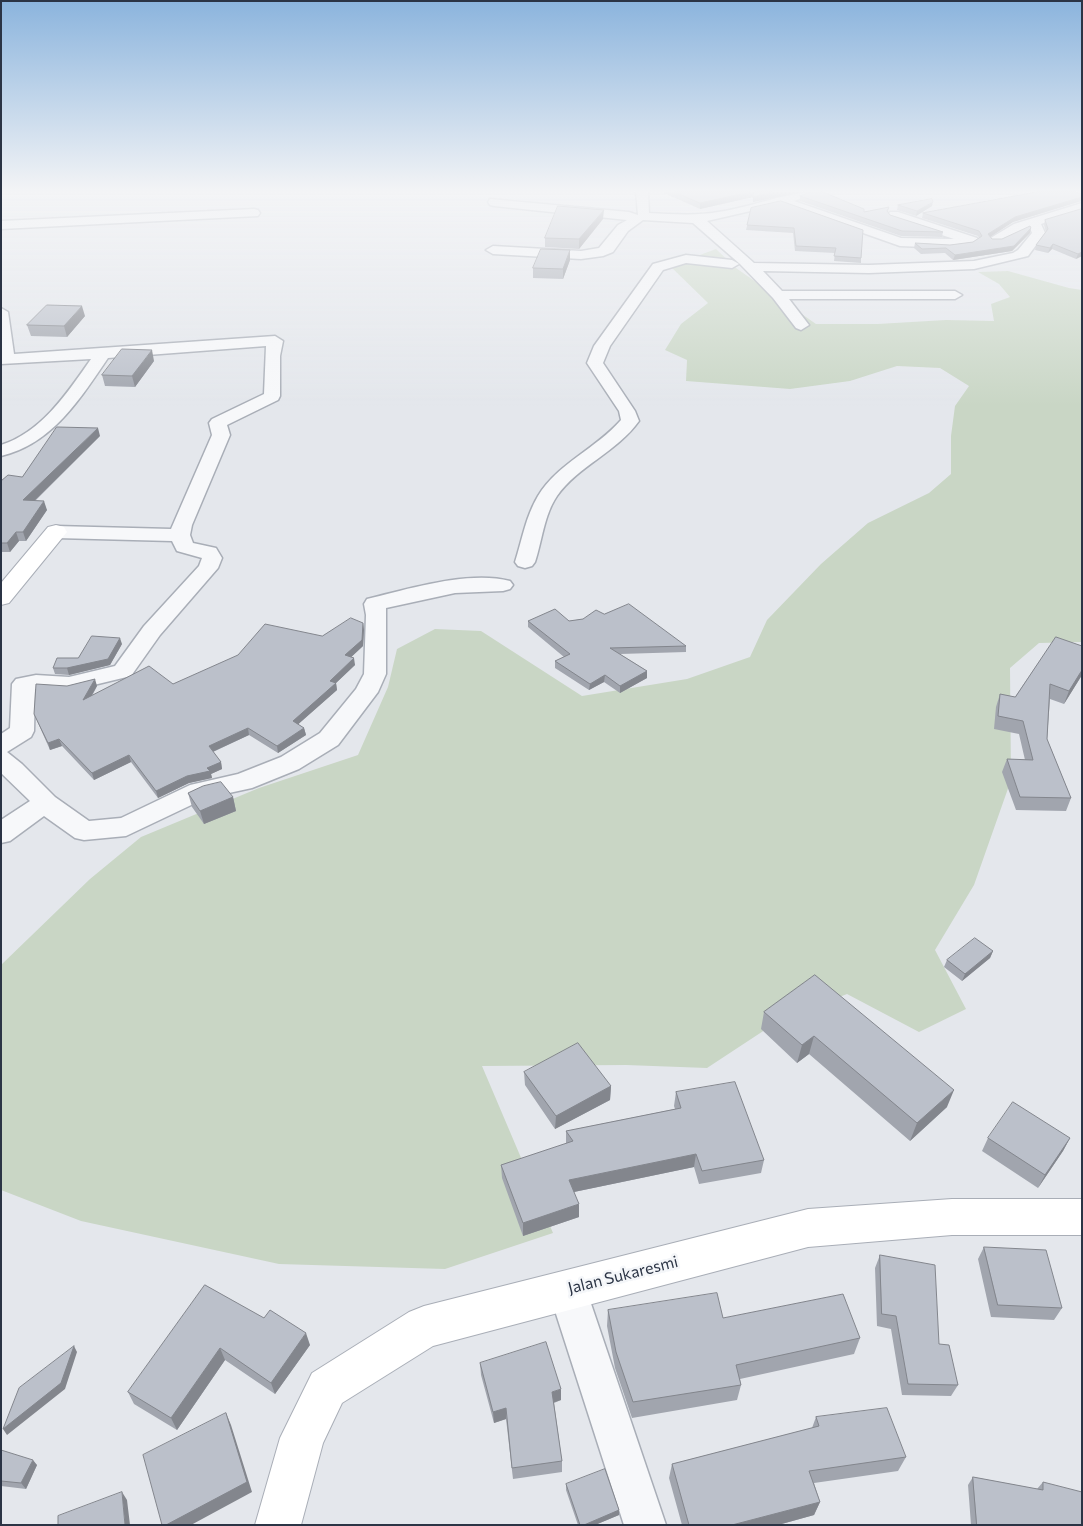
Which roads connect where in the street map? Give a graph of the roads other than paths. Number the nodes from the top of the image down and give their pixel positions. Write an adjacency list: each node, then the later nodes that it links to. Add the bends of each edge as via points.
1 (671, 263): 14 (street, via 658,267 602,346 595,363 627,411 630,421 551,490)
2 (736, 263): 4 (street)
3 (986, 263): 4 (street, via 869,270)
4 (745, 264): 6 (street)
5 (955, 295): 6 (street)
6 (778, 296): 8 (street)
7 (1, 312): 10 (street)
8 (801, 325)
9 (104, 354): 10 (street); 11 (street, via 65,407 36,434 14,449); 13 (street, via 275,341 272,396 218,424 221,435)
10 (4, 359)
11 (1, 451)
12 (56, 532): 13 (street); 16 (main road)
13 (180, 535): 17 (street, via 184,548 209,552 212,558 208,568 138,646 123,671 69,684 24,684 22,731)
14 (525, 562)
15 (503, 585): 19 (street, via 439,591 375,604 375,674 366,692 328,739 290,763 243,782 199,791 126,827 84,830)
16 (1, 598)
17 (1, 746)
18 (1, 760): 19 (street, via 22,776)
19 (46, 803): 20 (street)
20 (1, 834)
21 (1082, 1217): 22 (main road, Jalan Sukaresmi, via 952,1217 808,1228)
22 (567, 1289): 23 (main road, Jalan Sukaresmi, via 424,1327 327,1388 302,1438); 24 (street)
23 (278, 1525)
24 (645, 1525)

